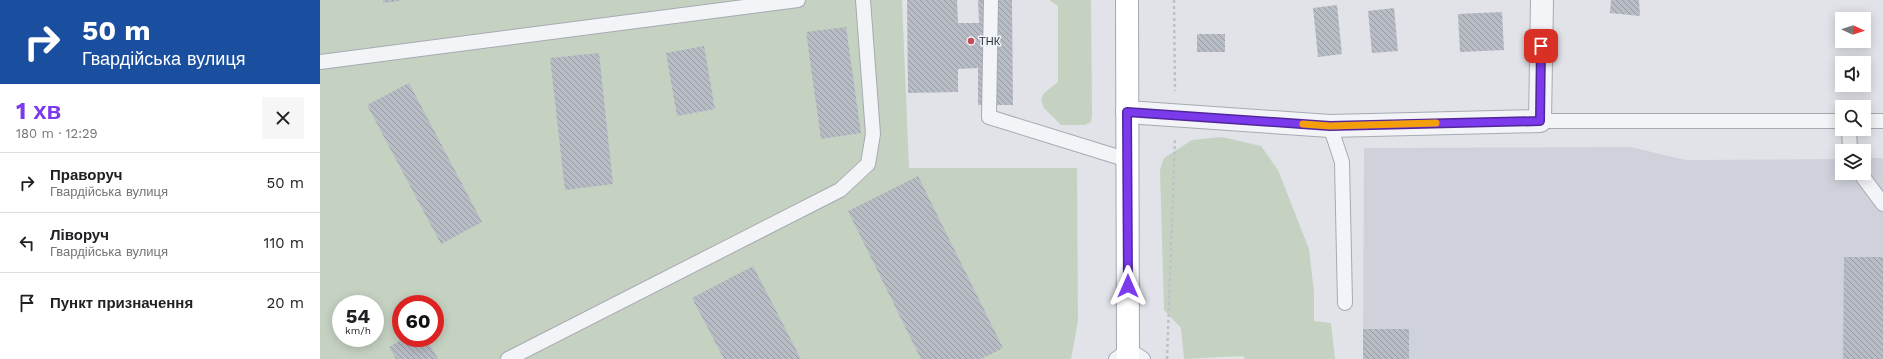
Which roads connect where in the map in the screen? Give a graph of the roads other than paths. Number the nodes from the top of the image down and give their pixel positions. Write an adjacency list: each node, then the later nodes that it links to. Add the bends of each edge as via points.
1 (798, 0): 6 (lane)
2 (863, 0): 18 (lane, via 873,134 868,164 840,190)
3 (991, 0): 13 (lane, via 989,117)
4 (1127, 0): 7 (main road)
5 (1542, 0): 9 (street)
6 (320, 62)
7 (1127, 112): 12 (street); 13 (main road)
8 (1883, 120): 11 (lane)
9 (1540, 121): 10 (lane); 12 (street)
10 (1835, 121)
11 (1871, 121)
12 (1330, 126): 16 (lane, via 1342,162)
13 (1128, 160): 17 (main road)
14 (1865, 180): 15 (lane)
15 (1883, 204)
16 (1345, 303)
17 (1129, 357)
18 (508, 359)

